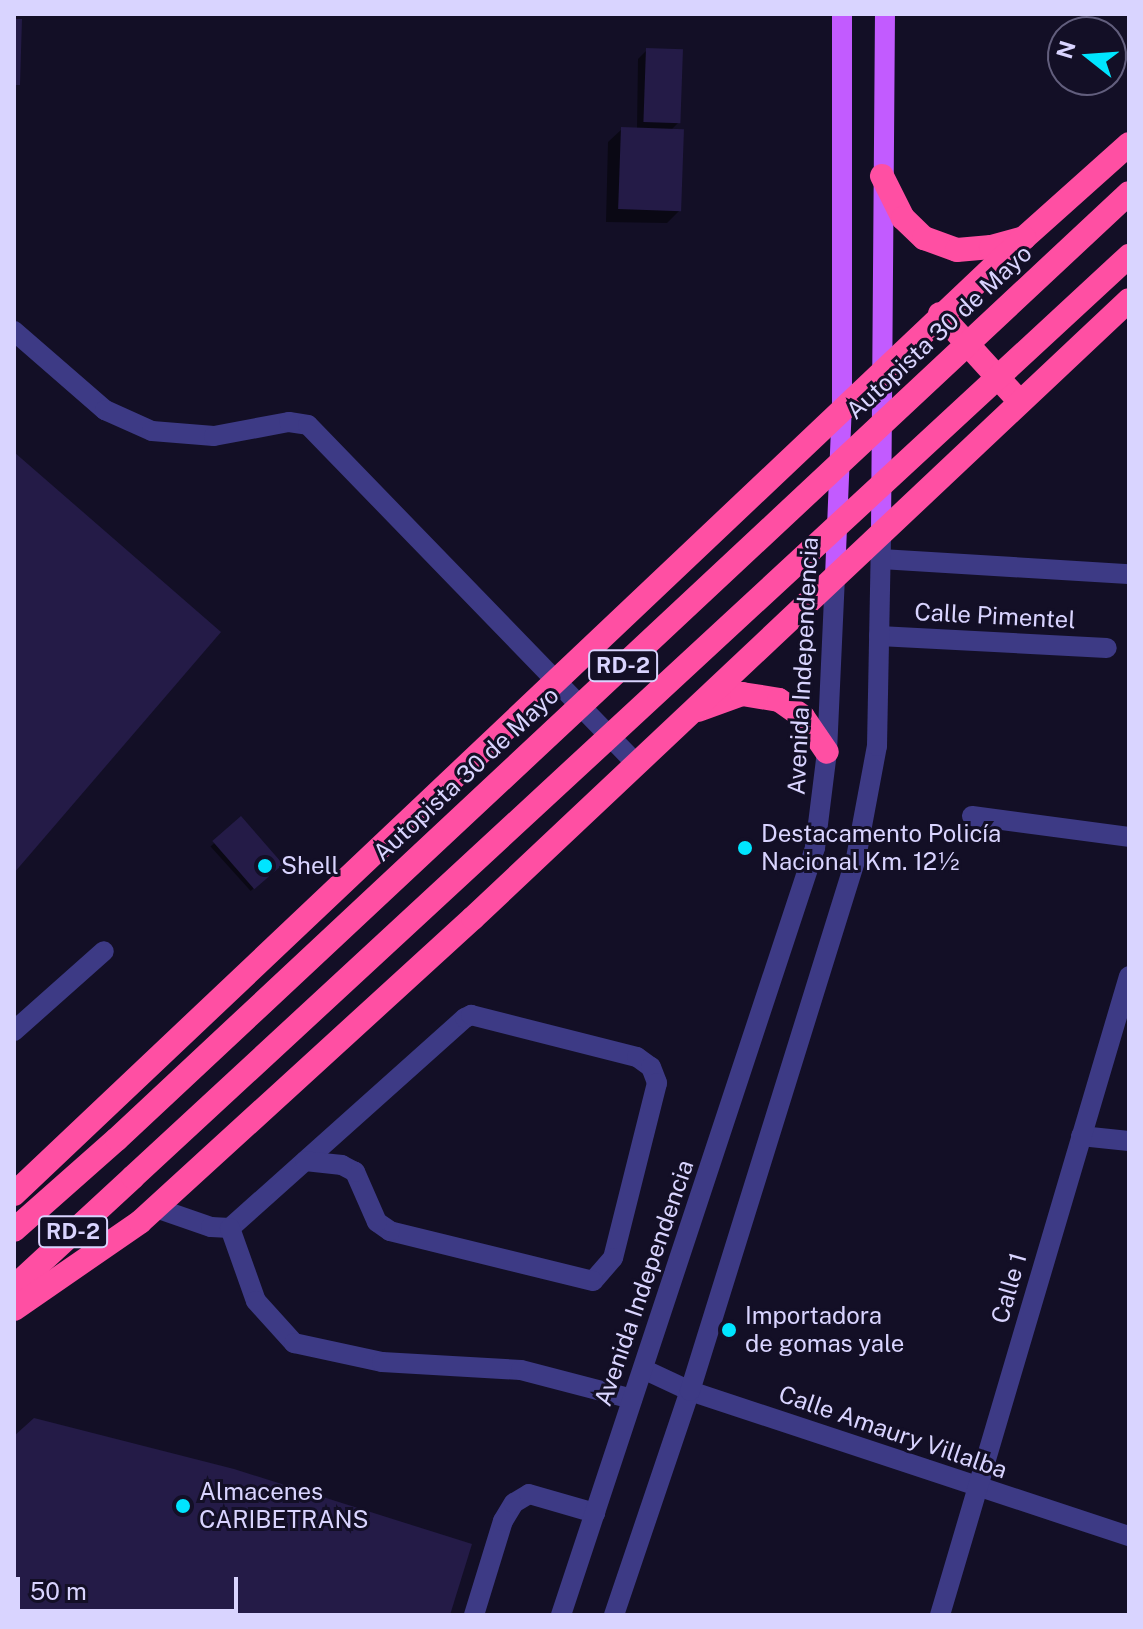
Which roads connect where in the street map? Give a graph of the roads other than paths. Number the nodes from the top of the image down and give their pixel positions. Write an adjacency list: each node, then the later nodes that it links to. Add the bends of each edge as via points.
1 (842, 14): 15 (main road, Avenida Independencia)
2 (885, 14): 5 (main road)
3 (1129, 144): 4 (highway)
4 (1101, 169): 7 (highway); 8 (highway)
5 (882, 176): 8 (highway, via 903,218 939,247 980,248); 13 (main road)
6 (1129, 193): 37 (highway, Autopista 30 de Mayo / RD-2, bridge)
7 (1129, 201)
8 (1024, 238): 11 (highway)
9 (1129, 256): 38 (highway, RD-2, bridge)
10 (1129, 300): 14 (highway)
11 (940, 314): 13 (highway); 14 (highway)
12 (14, 331): 22 (street, via 105,410 152,431 214,436 289,422 308,425)
13 (885, 366): 15 (highway); 16 (main road)
14 (1020, 402): 16 (highway)
15 (842, 406): 19 (main road, Avenida Independencia); 22 (highway)
16 (881, 532): 17 (street); 19 (highway)
17 (881, 559): 18 (street); 20 (street)
18 (1129, 574)
19 (835, 577): 23 (highway); 24 (street, Avenida Independencia)
20 (879, 636): 21 (street, Calle Pimentel); 41 (street, via 877,746 856,858)
21 (1107, 648)
22 (556, 679): 25 (street); 34 (highway)
23 (689, 714): 24 (highway, via 742,694 779,700 803,717); 25 (highway)
24 (827, 752): 40 (street, Avenida Independencia, via 815,848 796,912)
25 (636, 763): 35 (highway)
26 (972, 816): 27 (street)
27 (1129, 837)
28 (104, 951): 30 (street)
29 (1129, 976): 31 (street, Calle 1)
30 (14, 1031)
31 (1081, 1136): 32 (street); 43 (street, Calle 1)
32 (1129, 1141)
33 (305, 1161): 33 (street, via 342,1165 355,1172 377,1222 390,1231 593,1281 613,1258 656,1091 655,1075 644,1061 621,1052 471,1015); 36 (street)
34 (14, 1194)
35 (156, 1208): 36 (street); 39 (highway)
36 (230, 1228): 42 (street, via 256,1301 294,1343 382,1362 521,1370)
37 (14, 1230)
38 (14, 1287)
39 (14, 1309)
40 (643, 1369): 41 (street, Calle Amaury Villalba); 42 (street, Avenida Independencia)
41 (690, 1391): 43 (street, Calle Amaury Villalba); 48 (street)
42 (632, 1399): 44 (street, Avenida Independencia)
43 (977, 1488): 45 (street, Calle Amaury Villalba); 49 (street, Calle 1)
44 (595, 1513): 46 (street, via 529,1494 514,1503 503,1521); 47 (street, Avenida Independencia)
45 (1129, 1536)
46 (474, 1615)
47 (561, 1615)
48 (614, 1615)
49 (940, 1615)

